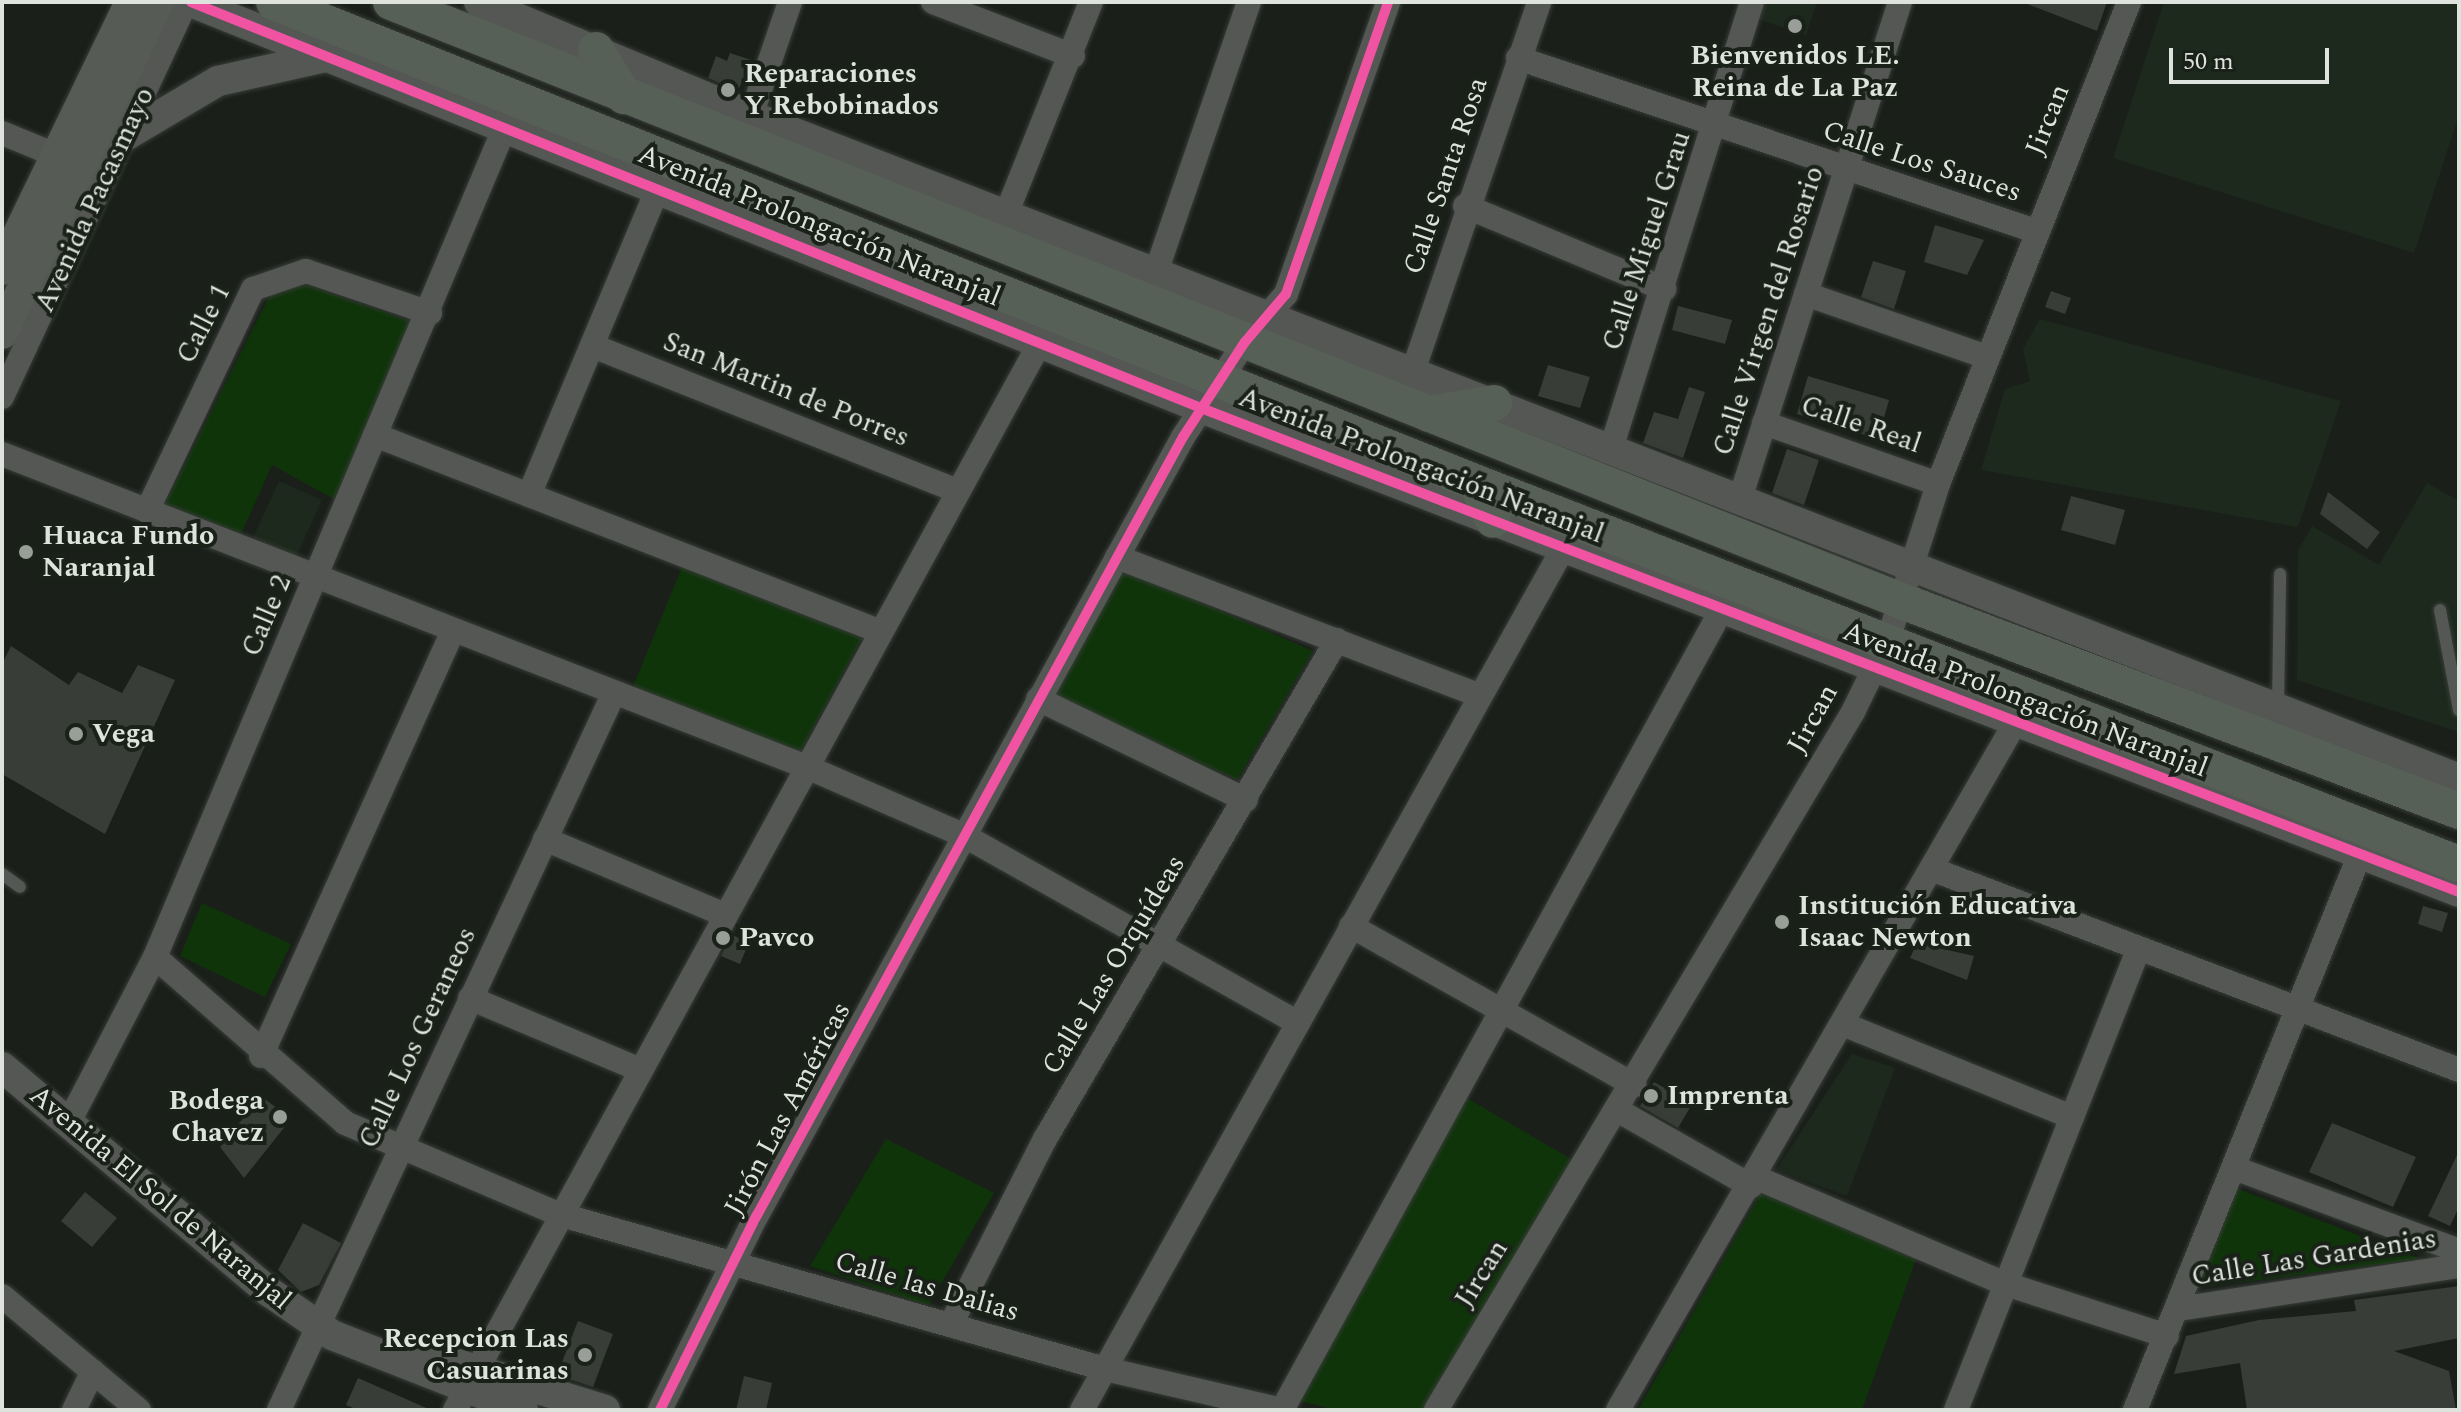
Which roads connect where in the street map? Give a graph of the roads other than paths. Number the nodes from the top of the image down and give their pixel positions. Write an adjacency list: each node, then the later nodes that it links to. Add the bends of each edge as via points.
1 (131, 2): 28 (main road, Avenida Pacasmayo)
2 (158, 2): 28 (main road, Avenida Pacasmayo)
3 (189, 2): 17 (street, Avenida Prolongación Naranjal); 27 (street, Avenida Pacasmayo)
4 (274, 2): 20 (main road, Avenida Prolongación Naranjal)
5 (391, 2): 22 (main road, Avenida Prolongación Naranjal)
6 (479, 2): 16 (street)
7 (790, 2): 23 (street)
8 (933, 2): 18 (street)
9 (1091, 2): 18 (street)
10 (1249, 2): 35 (street)
11 (1388, 2): 39 (street, Jirón Las Américas, via 1286,294)
12 (1539, 2): 19 (street, Calle Santa Rosa)
13 (1900, 2): 29 (street, Calle Virgen del Rosario)
14 (2129, 2): 33 (street, Jircan)
15 (1746, 4): 25 (street, Calle Miguel Grau)
16 (596, 50): 22 (main road); 23 (street)
17 (328, 56): 21 (street, Avenida Prolongación Naranjal); 27 (street, via 218,81)
18 (1073, 56): 32 (street)
19 (1518, 58): 25 (street, Calle Los Sauces); 31 (street, Calle Santa Rosa)
20 (418, 61): 21 (main road); 46 (main road, Avenida Prolongación Naranjal)
21 (367, 71): 24 (street, Avenida Prolongación Naranjal)
22 (624, 96): 42 (main road, Avenida Prolongación Naranjal)
23 (751, 116): 32 (street)
24 (505, 127): 30 (street, Avenida Prolongación Naranjal); 38 (street, Calle 2)
25 (1716, 127): 29 (street, Calle Los Sauces); 36 (street, Calle Miguel Grau)
26 (2, 133): 28 (street)
27 (125, 136): 28 (street, Avenida Pacasmayo)
28 (82, 166): 34 (main road, Avenida Pacasmayo); 40 (main road, Avenida Pacasmayo); 47 (street, Avenida Pacasmayo)
29 (1847, 168): 33 (street, Calle Los Sauces); 37 (street, Calle Virgen del Rosario)
30 (658, 188): 41 (street, Avenida Prolongación Naranjal); 43 (street)
31 (1465, 206): 36 (street); 45 (street, Calle Santa Rosa)
32 (1007, 212): 35 (street)
33 (2035, 231): 44 (street, Jircan)
34 (2, 269)
35 (1156, 272): 39 (street)
36 (1664, 289): 52 (street, Calle Miguel Grau)
37 (1806, 294): 44 (street); 50 (street, Calle Virgen del Rosario)
38 (430, 313): 51 (street, Calle 2); 59 (street, Calle 1, via 306,271 253,289)
39 (1271, 315): 42 (street, Jirón Las Américas); 45 (street)
40 (2, 333)
41 (1041, 341): 46 (street, Avenida Prolongación Naranjal); 56 (street)
42 (1245, 342): 46 (street, Jirón Las Américas); 49 (main road, Avenida Prolongación Naranjal)
43 (593, 346): 56 (street, San Martin de Porres); 57 (street)
44 (1987, 357): 55 (street, Jircan)
45 (1413, 371): 48 (street)
46 (1211, 394): 54 (main road, Avenida Prolongación Naranjal); 60 (street, Avenida Prolongación Naranjal); 62 (street, Jirón Las Américas)
47 (2, 397)
48 (1494, 403): 49 (main road); 52 (street)
49 (1429, 414): 66 (main road, Avenida Prolongación Naranjal)
50 (1764, 423): 55 (street, Calle Real); 58 (street, Calle Virgen del Rosario)
51 (375, 435): 57 (street); 65 (street, Calle 2)
52 (1610, 452): 58 (street)
53 (2, 454): 59 (street)
54 (1477, 483): 60 (main road); 72 (main road, Avenida Prolongación Naranjal)
55 (1938, 484): 63 (street, Jircan)
56 (957, 491): 69 (street)
57 (529, 495): 69 (street)
58 (1739, 502): 63 (street)
59 (147, 511): 65 (street)
60 (1493, 520): 61 (street, Avenida Prolongación Naranjal)
61 (1564, 547): 67 (street, Avenida Prolongación Naranjal); 75 (street)
62 (1117, 557): 71 (street); 76 (street, Jirón Las Américas)
63 (1912, 564): 66 (street, Jircan); 73 (street)
64 (2280, 574): 78 (lane)
65 (315, 578): 70 (street); 99 (street, Calle 2)
66 (1899, 600): 72 (street, Jircan); 77 (main road, Avenida Prolongación Naranjal)
67 (1723, 607): 72 (street, Avenida Prolongación Naranjal); 101 (street)
68 (2440, 610): 79 (lane)
69 (879, 631): 83 (street)
70 (452, 633): 74 (street); 105 (street)
71 (1337, 640): 75 (street); 85 (street, Calle Las Orquídeas)
72 (1881, 654): 80 (street, Avenida Prolongación Naranjal); 81 (main road, Avenida Prolongación Naranjal); 109 (street, Jircan)
73 (2171, 666): 77 (main road); 78 (street)
74 (614, 693): 83 (street); 88 (street, Calle Los Geraneos)
75 (1479, 695): 96 (street)
76 (1038, 699): 85 (street); 87 (street, Jirón Las Américas)
77 (2195, 705): 86 (main road, Avenida Prolongación Naranjal)
78 (2278, 707): 84 (street)
79 (2459, 710)
80 (2018, 718): 82 (street, Avenida Prolongación Naranjal); 91 (street)
81 (2158, 746): 82 (main road); 90 (main road, Avenida Prolongación Naranjal)
82 (2110, 758): 89 (street, Avenida Prolongación Naranjal)
83 (807, 767): 87 (street); 95 (street)
84 (2459, 779)
85 (1246, 800): 97 (street, Calle Las Orquídeas)
86 (2459, 811)
87 (963, 835): 97 (street); 118 (street, Jirón Las Américas)
88 (545, 839): 95 (street); 100 (street, Calle Los Geraneos)
89 (2360, 854): 94 (street, Avenida Prolongación Naranjal); 102 (street)
90 (2459, 864)
91 (1934, 870): 98 (street); 104 (street)
92 (2, 874): 93 (lane)
93 (20, 887)
94 (2459, 892)
95 (725, 915): 107 (street)
96 (1351, 926): 101 (street); 103 (street)
97 (1163, 945): 103 (street); 124 (street, Calle Las Orquídeas, via 1045,1139)
98 (2138, 950): 102 (street); 111 (street)
99 (155, 957): 105 (street, Calle las Dalias); 112 (street, Calle 2)
100 (470, 998): 107 (street); 113 (street, Calle Los Geraneos)
101 (1503, 1010): 109 (street); 136 (street)
102 (2295, 1012): 108 (street); 114 (street)
103 (1298, 1023): 126 (street)
104 (1845, 1025): 111 (street); 115 (street)
105 (261, 1056): 113 (street, Calle las Dalias, via 345,1123)
106 (2, 1067): 112 (street, Avenida El Sol de Naranjal)
107 (638, 1069): 116 (street)
108 (2459, 1070)
109 (1634, 1085): 110 (street, Jircan)
110 (1619, 1111): 115 (street); 137 (street, Jircan)
111 (2072, 1117): 120 (street)
112 (69, 1122): 123 (street, Avenida El Sol de Naranjal, via 268,1291)
113 (399, 1148): 116 (street, Calle las Dalias); 123 (street, Calle Los Geraneos)
114 (2234, 1168): 117 (street); 122 (street)
115 (1754, 1182): 120 (street); 138 (street)
116 (558, 1214): 118 (street, Calle las Dalias); 128 (street)
117 (2459, 1251)
118 (732, 1264): 124 (street, Calle las Dalias); 134 (street, Jirón Las Américas)
119 (2459, 1266): 122 (street, Calle Las Gardenias)
120 (2006, 1284): 125 (street); 139 (street)
121 (2, 1296): 127 (street)
122 (2178, 1309): 125 (street)
123 (319, 1323): 128 (street, Avenida El Sol de Naranjal, via 339,1324); 131 (street, Calle Los Geraneos)
124 (951, 1324): 126 (street, Calle las Dalias)
125 (2167, 1336): 140 (street)
126 (1105, 1369): 135 (street); 136 (street, Calle las Dalias)
127 (93, 1371): 129 (street); 130 (street)
128 (463, 1391): 132 (street, Avenida El Sol de Naranjal); 133 (street, Avenida El Sol de Naranjal)
129 (74, 1410)
130 (139, 1410)
131 (279, 1410)
132 (523, 1410)
133 (605, 1410)
134 (660, 1410)
135 (1082, 1410)
136 (1282, 1410)
137 (1436, 1410)
138 (1618, 1410)
139 (1956, 1410)
140 (2135, 1410)

